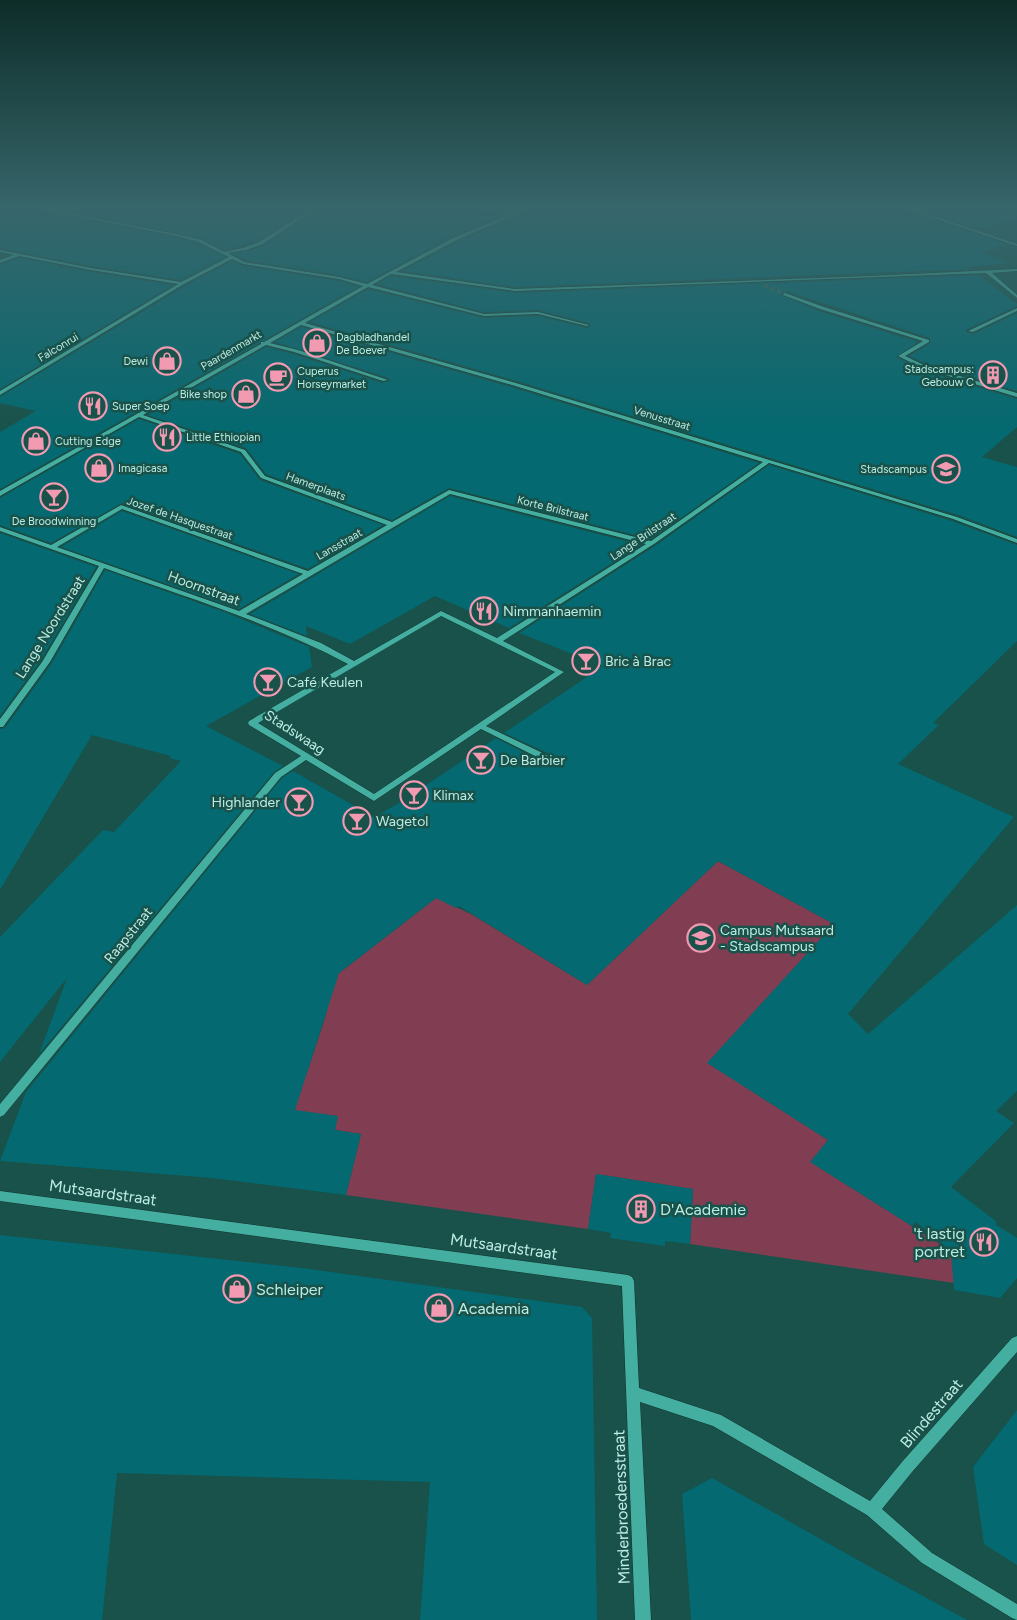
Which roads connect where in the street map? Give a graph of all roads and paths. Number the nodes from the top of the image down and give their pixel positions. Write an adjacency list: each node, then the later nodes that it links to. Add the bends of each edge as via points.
1 (182, 283): 18 (street, Falconrui)
2 (358, 283): 8 (street)
3 (373, 283): 8 (street, Paardenmarkt)
4 (461, 283): 5 (street, via 515,290)
5 (691, 283)
6 (759, 283): 9 (street)
7 (1000, 283): 11 (street)
8 (368, 285): 13 (street, Paardenmarkt); 14 (street, via 484,315 538,313)
9 (764, 285)
10 (785, 294): 19 (street, via 928,341 901,356 924,367)
11 (1017, 297)
12 (1017, 309): 15 (street)
13 (299, 323): 16 (street, Paardenmarkt); 21 (street, Venusstraat)
14 (587, 325)
15 (971, 331)
16 (263, 343): 17 (street); 20 (street, Paardenmarkt)
17 (385, 380)
18 (0, 393)
19 (1017, 396)
20 (138, 415): 23 (street, Paardenmarkt); 24 (street, Hamerplaats, via 243,451 263,477)
21 (768, 461): 26 (street, Venusstraat, via 955,518); 27 (street, Lange Brilstraat)
22 (449, 492): 24 (street, Lansstraat); 27 (street, Korte Brilstraat)
23 (0, 494)
24 (393, 524): 30 (street, Lansstraat)
25 (0, 529): 28 (street, Hoornstraat)
26 (1017, 541)
27 (652, 543): 32 (street, Lange Brilstraat)
28 (52, 547): 29 (street, Hoornstraat); 30 (street, Jozef de Hasquestraat, via 121,507)
29 (103, 565): 31 (street, Hoornstraat); 34 (street, Lange Noordstraat, via 46,662)
30 (308, 574): 31 (street, Lansstraat)
31 (240, 614): 33 (street, Hoornstraat, via 318,645)
32 (498, 641): 33 (street, Stadswaag, via 441,613); 35 (street, Stadswaag, via 560,672)
33 (354, 664): 36 (street, Stadswaag, via 252,723)
34 (0, 725)
35 (480, 726): 36 (street, Stadswaag, via 374,798); 37 (street)
36 (306, 756): 38 (street, Stadswaag)
37 (548, 759)
38 (278, 775): 39 (street, Raapstraat)
39 (0, 1112)
40 (0, 1196): 42 (street, Mutsaardstraat, via 628,1281)
41 (1017, 1342): 43 (street, Blindestraat)
42 (634, 1393): 43 (street, via 716,1420); 45 (street, Minderbroedersstraat)
43 (872, 1510): 44 (street, via 927,1558)
44 (1017, 1613)
45 (643, 1620)

